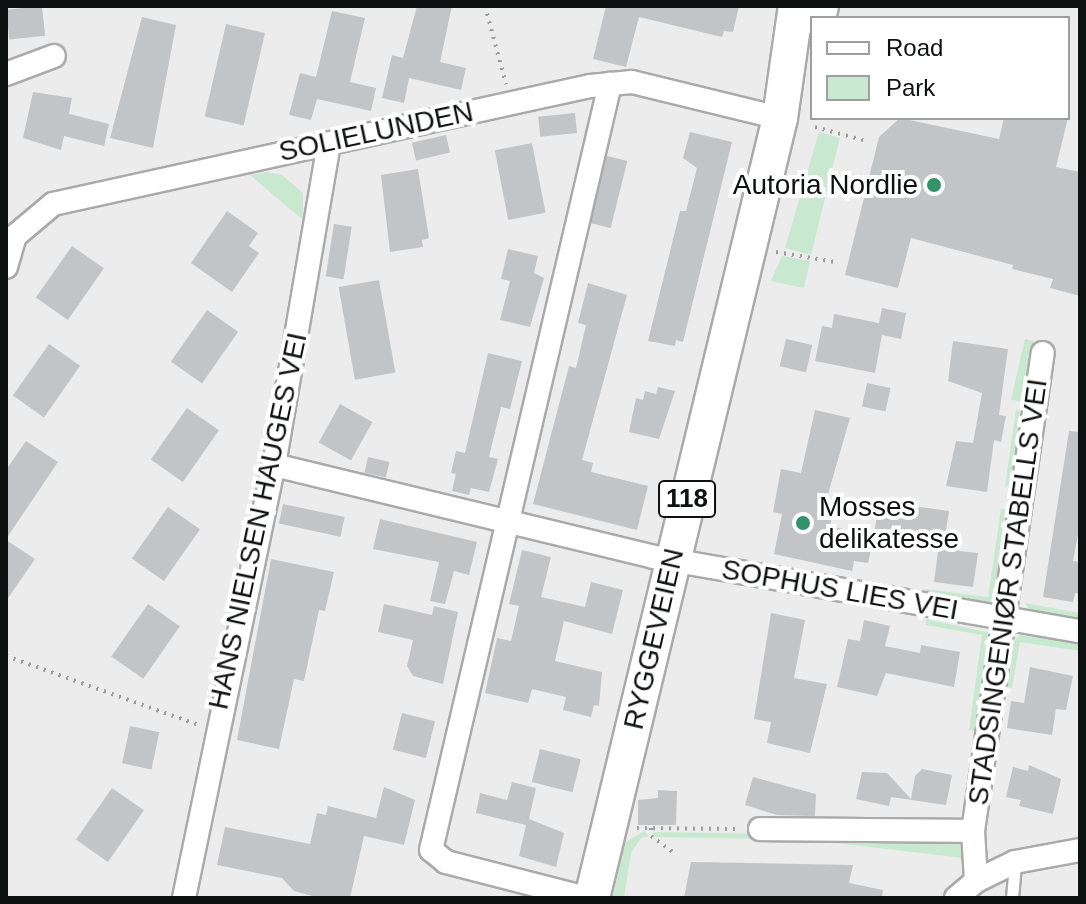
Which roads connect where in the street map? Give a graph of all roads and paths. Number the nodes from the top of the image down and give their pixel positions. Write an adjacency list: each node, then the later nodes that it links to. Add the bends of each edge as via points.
1 (485, 6): 7 (path)
2 (796, 6): 8 (main road, RYGGEVEIEN / 118)
3 (810, 37): 8 (main road, RYGGEVEIEN / 118)
4 (54, 56): 5 (street)
5 (6, 74)
6 (610, 84): 7 (street, SOLIELUNDEN); 8 (street, SOLIELUNDEN, via 632,82); 17 (street)
7 (510, 102): 11 (street, SOLIELUNDEN)
8 (782, 110): 18 (main road, RYGGEVEIEN / 118)
9 (815, 127): 10 (path)
10 (863, 140)
11 (329, 144): 14 (street, SOLIELUNDEN, via 53,204 15,236); 16 (street, HANS NIELSEN HAUGES VEI)
12 (776, 252): 13 (path)
13 (835, 262)
14 (6, 267)
15 (1043, 353): 19 (street, STADSINGENIØR STABELLS VEI)
16 (274, 465): 17 (street, SOPHUS LIES VEI); 22 (street, HANS NIELSEN HAUGES VEI)
17 (507, 523): 18 (street, SOPHUS LIES VEI); 32 (street, via 431,850 446,862)
18 (673, 561): 19 (street, SOPHUS LIES VEI); 32 (main road, RYGGEVEIEN / 118)
19 (1005, 618): 20 (street, SOPHUS LIES VEI); 26 (street, STADSINGENIØR STABELLS VEI)
20 (1080, 631)
21 (6, 656): 22 (path)
22 (215, 730): 31 (street, HANS NIELSEN HAUGES VEI)
23 (622, 828): 24 (path)
24 (651, 828): 25 (path); 28 (path, via 651,836)
25 (760, 829): 26 (street, STADSINGENIØR STABELLS VEI)
26 (973, 831): 30 (street, STADSINGENIØR STABELLS VEI)
27 (1080, 850): 29 (street)
28 (674, 853)
29 (1015, 862): 30 (street); 34 (lane)
30 (976, 881): 33 (street)
31 (184, 898)
32 (589, 898)
33 (956, 898)
34 (1012, 898)

